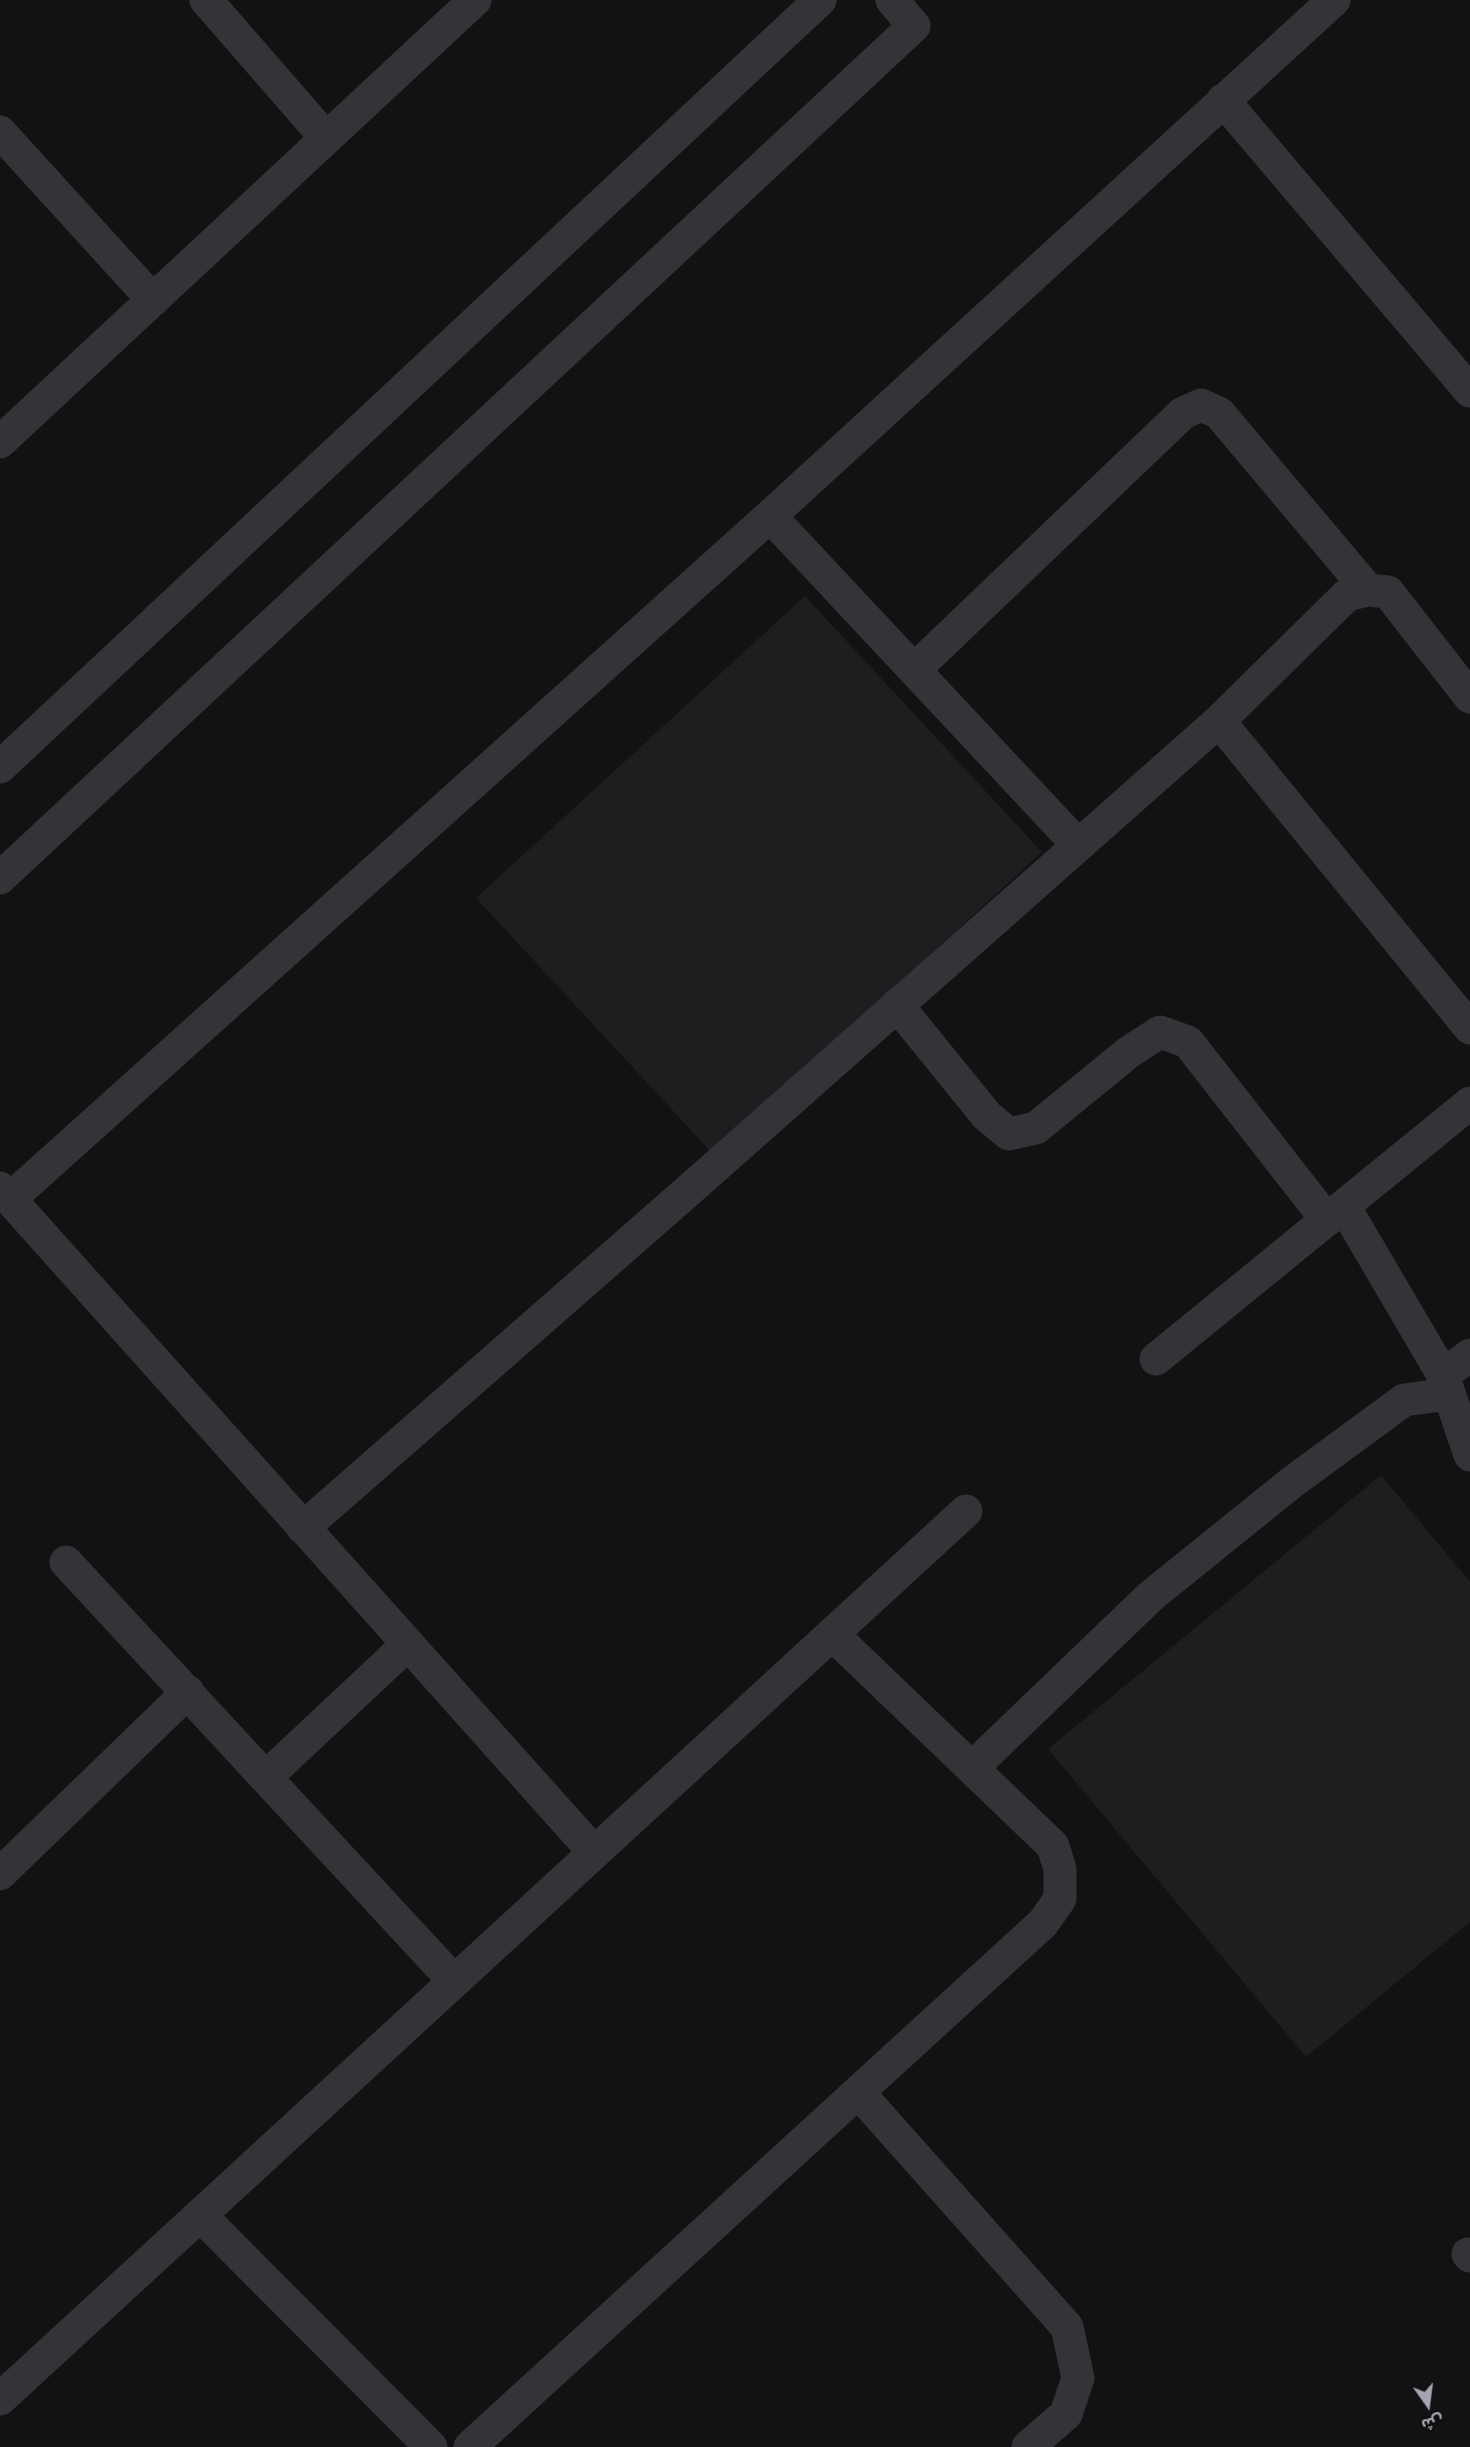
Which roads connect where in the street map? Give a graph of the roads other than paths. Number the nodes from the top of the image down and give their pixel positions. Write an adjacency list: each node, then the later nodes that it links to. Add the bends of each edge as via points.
1 (206, 0): 8 (street)
2 (475, 0): 8 (street)
3 (820, 0): 17 (street)
4 (892, 0): 19 (street, via 915,26)
5 (1334, 0): 6 (street)
6 (1223, 100): 10 (street); 12 (street)
7 (0, 132): 9 (street)
8 (326, 138): 9 (street)
9 (153, 300): 11 (street)
10 (1470, 391)
11 (0, 442)
12 (770, 516): 14 (street); 23 (street)
13 (1368, 590): 14 (street, via 1219,413 1202,405 1183,413); 15 (street, via 1388,592); 16 (street, via 1347,595)
14 (914, 670): 18 (street)
15 (1470, 697)
16 (1219, 721): 18 (street); 21 (street)
17 (0, 767)
18 (1078, 845): 20 (street)
19 (0, 878)
20 (897, 1005): 24 (street, via 987,1116 1009,1134 1036,1128 1129,1052 1160,1032 1188,1042); 30 (street)
21 (1470, 1028)
22 (1470, 1103): 24 (street)
23 (5, 1194): 30 (street)
24 (1336, 1213): 26 (street); 27 (street)
25 (1470, 1355): 27 (street)
26 (1156, 1359)
27 (1446, 1385): 28 (street); 35 (street, via 1404,1400 1291,1483 1151,1596)
28 (1470, 1455)
29 (966, 1511): 32 (street)
30 (303, 1528): 33 (street)
31 (66, 1562): 34 (street)
32 (832, 1634): 35 (street); 37 (street)
33 (408, 1644): 36 (street); 37 (street)
34 (188, 1692): 36 (street); 38 (street)
35 (972, 1768): 40 (street, via 1053,1846 1060,1869 1060,1899 1043,1923)
36 (266, 1777): 39 (street)
37 (594, 1852): 39 (street)
38 (0, 1874)
39 (454, 1981): 41 (street)
40 (858, 2092): 44 (street); 45 (street, via 1067,2327 1078,2378 1066,2414)
41 (200, 2215): 42 (street); 43 (street)
42 (0, 2399)
43 (431, 2447)
44 (470, 2447)
45 (1028, 2447)

